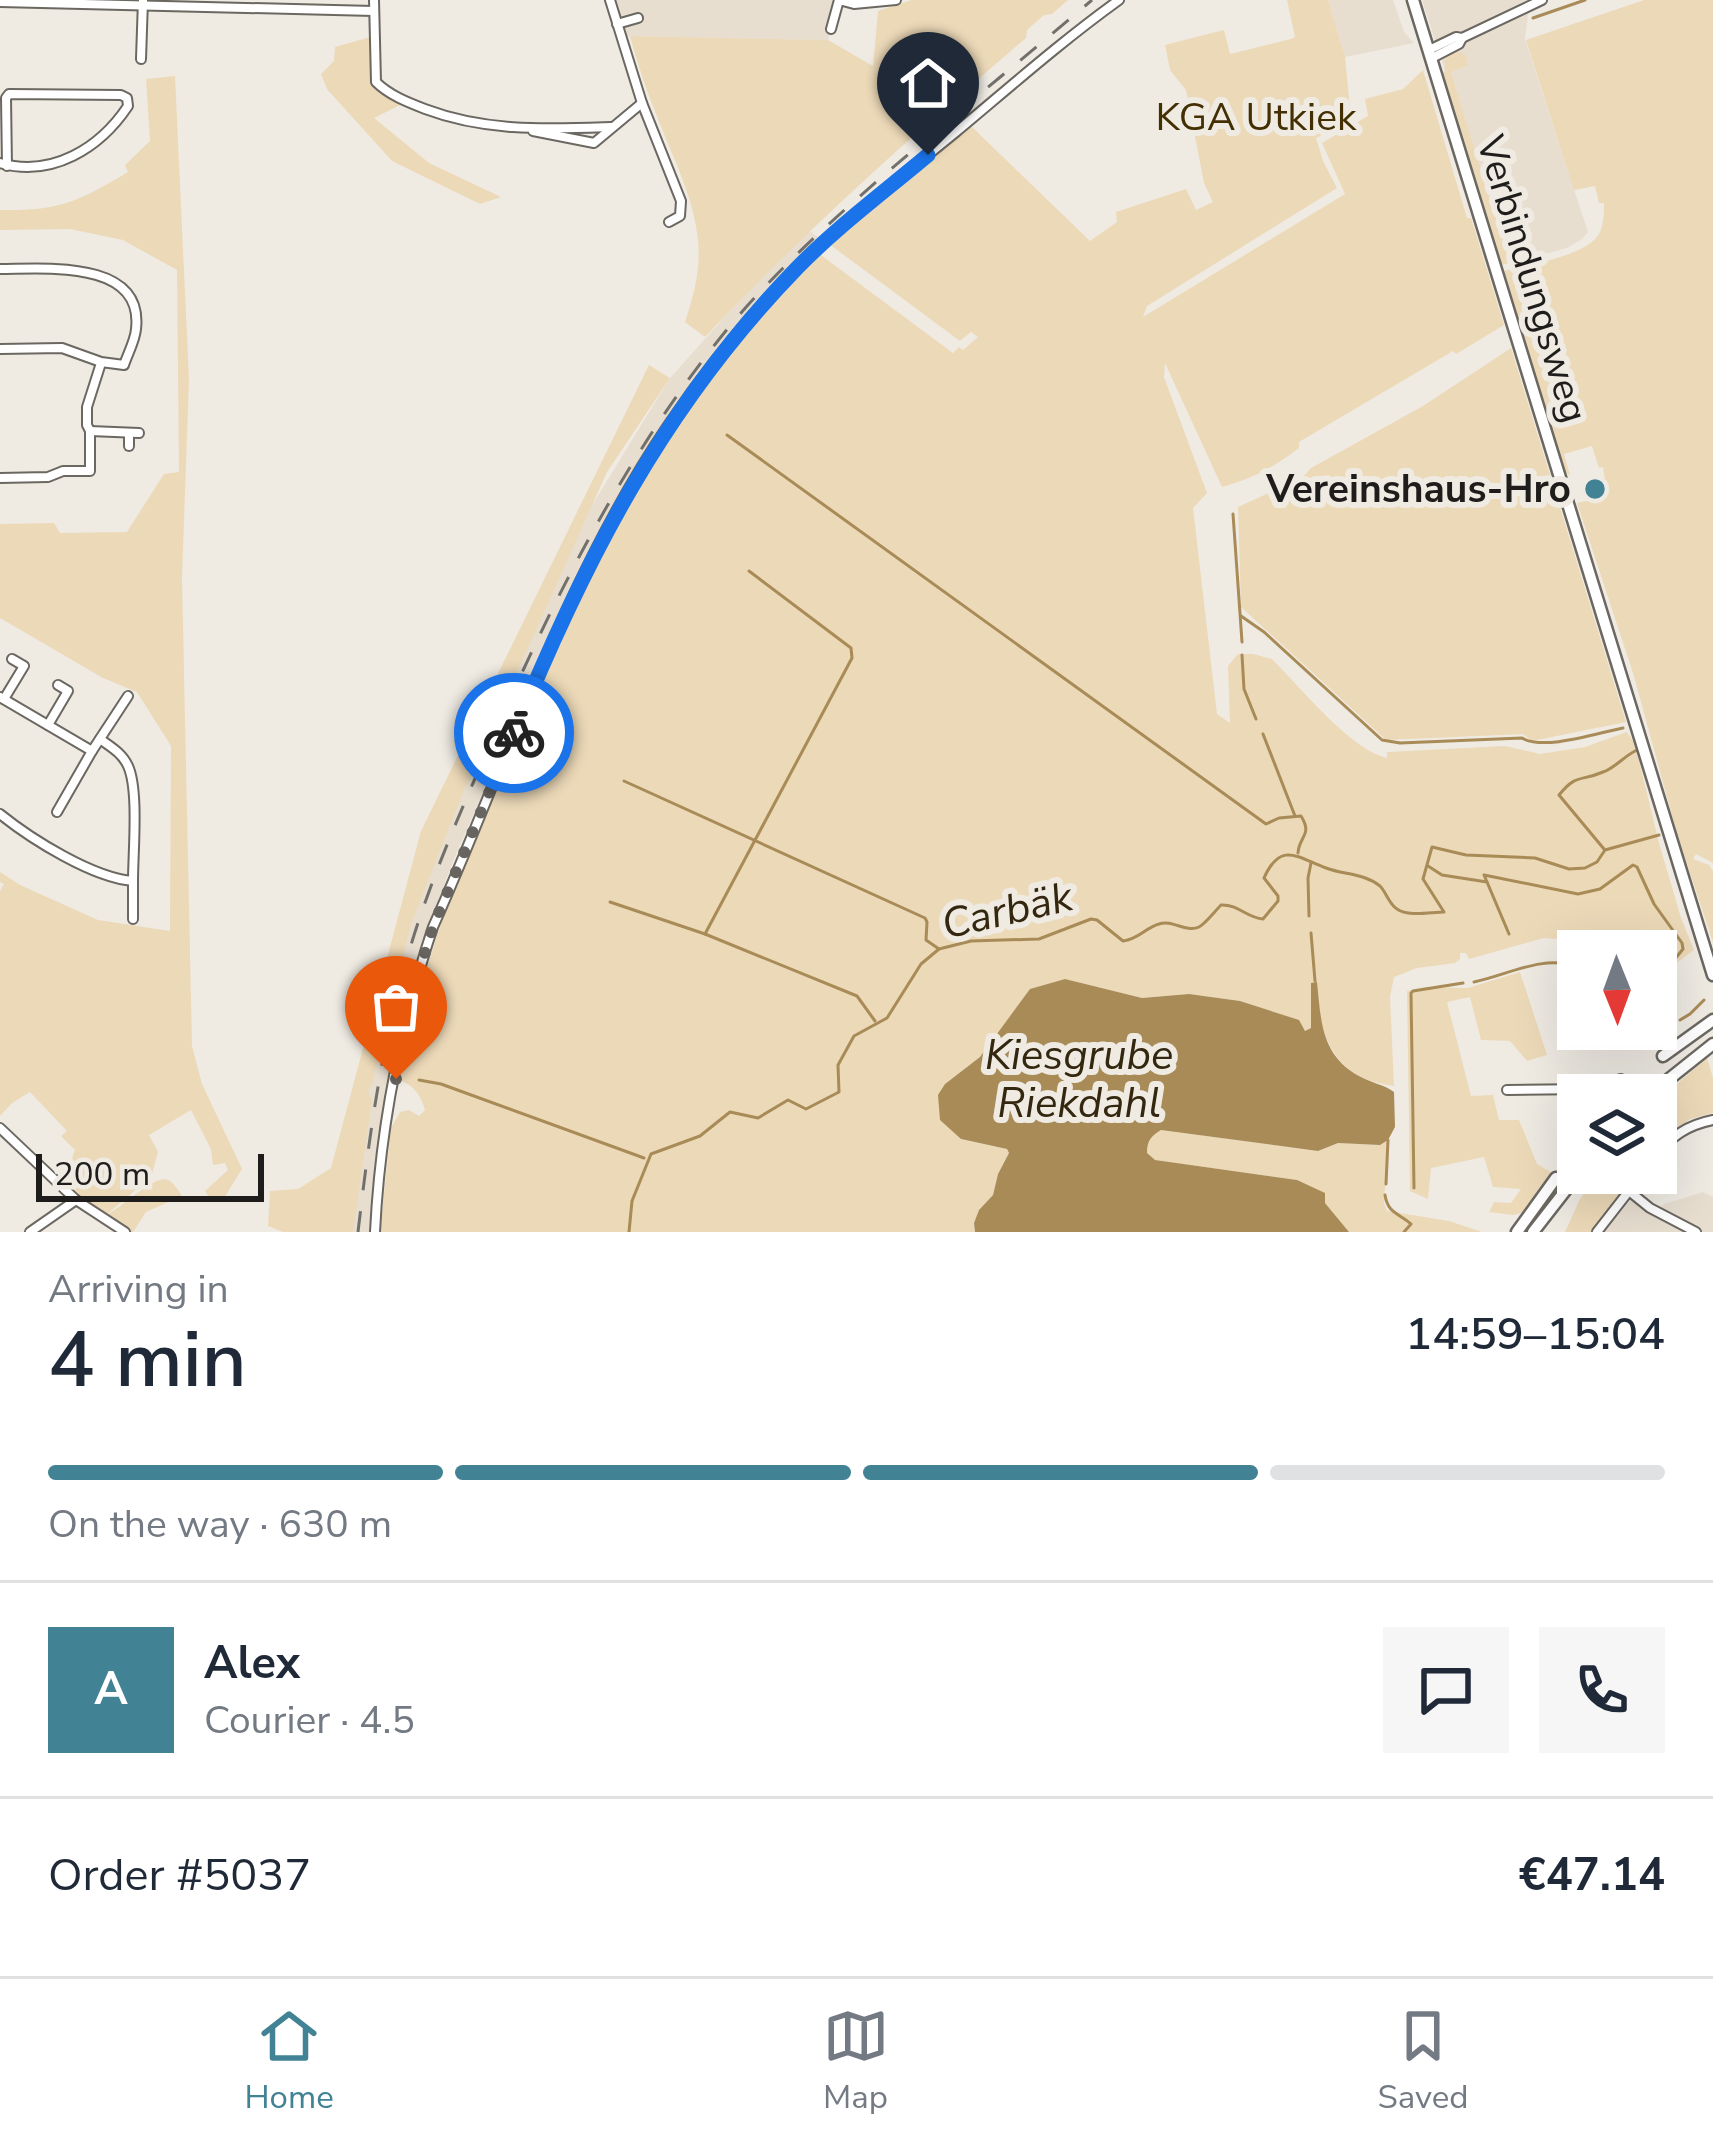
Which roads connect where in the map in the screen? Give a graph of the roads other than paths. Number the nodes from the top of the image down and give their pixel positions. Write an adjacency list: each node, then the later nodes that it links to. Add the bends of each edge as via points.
1 (374, 0): 10 (street)
2 (610, 0): 12 (street)
3 (839, 0): 4 (street); 13 (street)
4 (896, 0)
5 (1119, 0): 55 (street, via 796,269 695,389 634,480 563,615 433,927 403,1041)
6 (1413, 0): 14 (main road, Verbindungsweg)
7 (1542, 0): 14 (street)
8 (0, 2): 9 (street)
9 (143, 3): 10 (street); 15 (street)
10 (374, 11): 18 (street, via 380,87 464,122)
11 (638, 18): 12 (street)
12 (617, 24): 16 (street)
13 (831, 29)
14 (1430, 54): 38 (main road, Verbindungsweg)
15 (141, 59)
16 (642, 103): 17 (street); 20 (street, via 681,201 680,216)
17 (611, 127): 18 (street); 18 (street, via 594,143)
18 (528, 129)
19 (3, 165): 19 (street, via 76,156 115,126 127,98 9,94)
20 (669, 222)
21 (0, 269): 23 (street, via 84,272 123,288 136,326 124,365)
22 (0, 349): 23 (street, via 62,348)
23 (101, 362): 24 (street, via 87,407)
24 (90, 431): 25 (street, via 134,433); 26 (street, via 90,471)
25 (129, 446)
26 (0, 478)
27 (12, 658): 30 (street, via 24,666)
28 (58, 685): 31 (street, via 71,693)
29 (128, 696): 32 (street)
30 (2, 698): 31 (street)
31 (48, 725): 33 (street)
32 (100, 739): 33 (street); 36 (street, via 120,753 133,785)
33 (92, 751): 34 (street)
34 (57, 812)
35 (0, 814): 36 (street, via 80,863)
36 (133, 880): 37 (street)
37 (134, 919)
38 (1713, 975)
39 (1713, 1020): 41 (main road)
40 (1713, 1044): 42 (main road)
41 (1663, 1056)
42 (1672, 1074)
43 (1507, 1090): 44 (street)
44 (1557, 1091)
45 (1713, 1120): 47 (street)
46 (0, 1128): 52 (street)
47 (1677, 1134)
48 (1556, 1178): 56 (main road)
49 (1563, 1194): 57 (main road)
50 (1627, 1194): 58 (street)
51 (1634, 1194): 59 (street)
52 (76, 1200): 53 (street); 54 (street)
53 (30, 1232)
54 (125, 1232)
55 (375, 1232)
56 (1517, 1232)
57 (1533, 1232)
58 (1597, 1232)
59 (1696, 1232)

